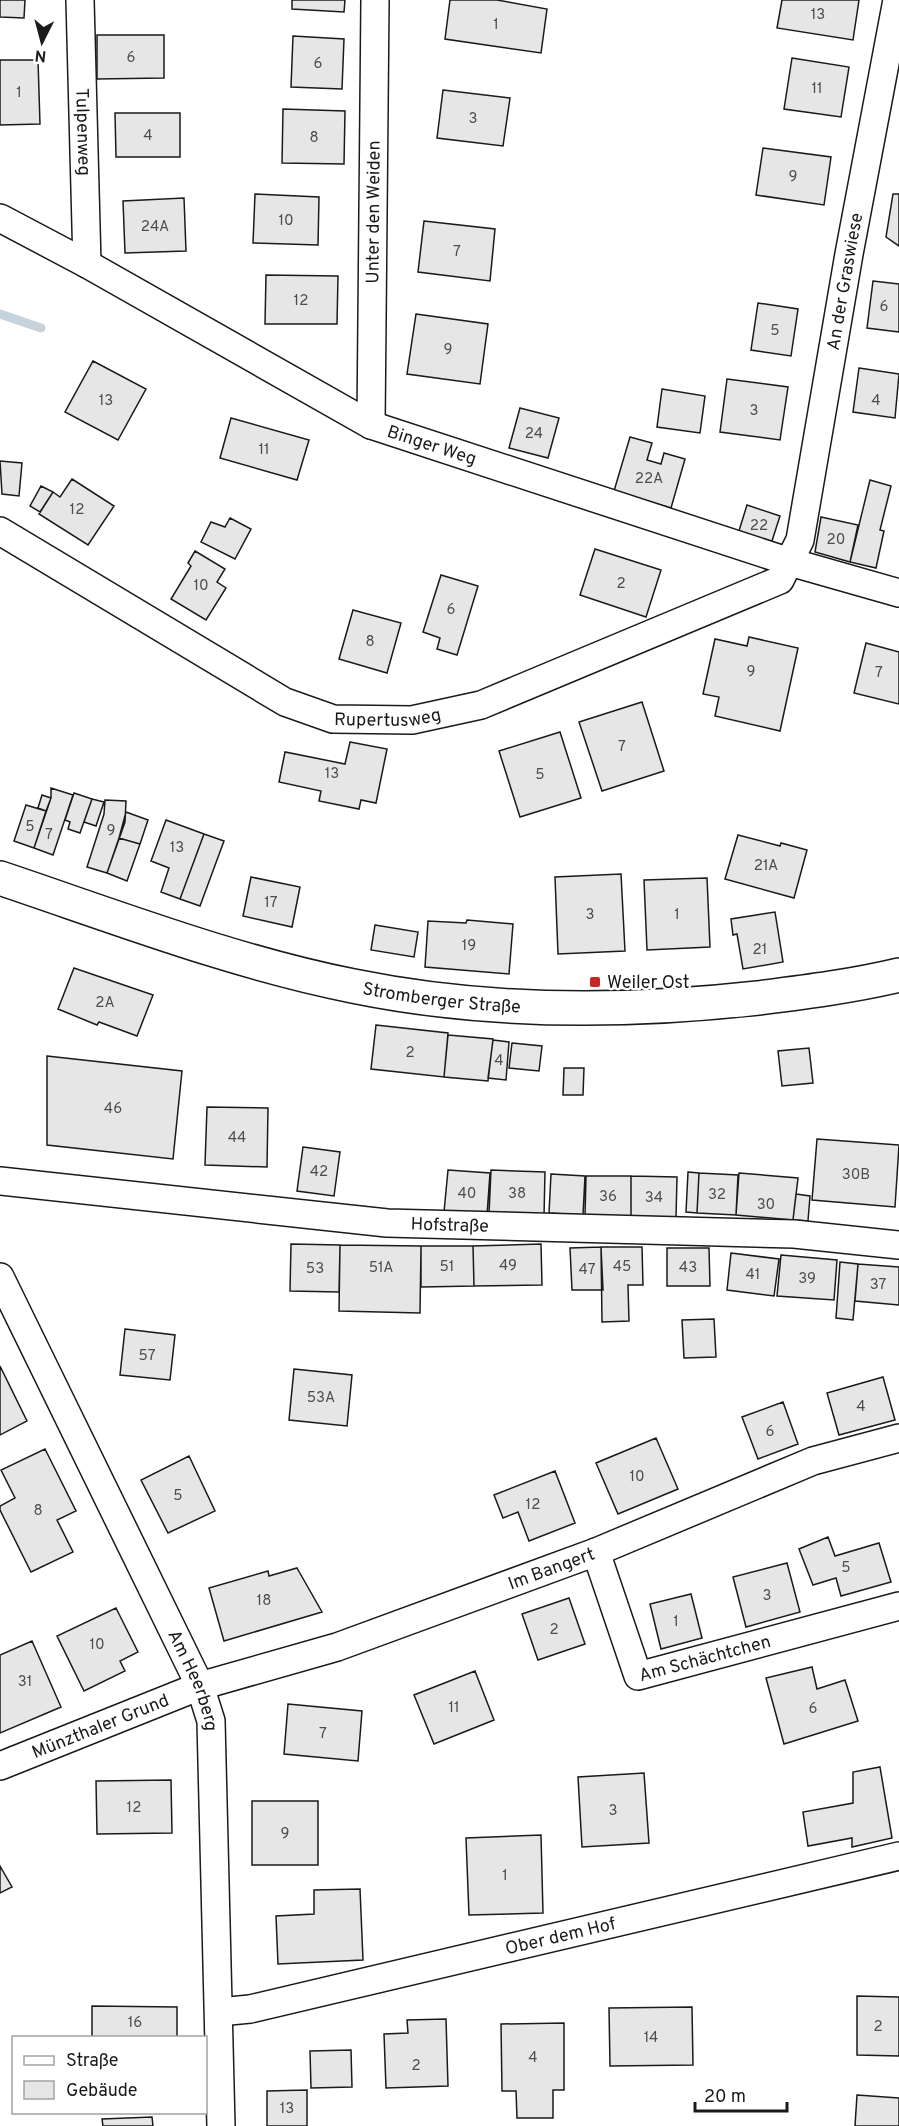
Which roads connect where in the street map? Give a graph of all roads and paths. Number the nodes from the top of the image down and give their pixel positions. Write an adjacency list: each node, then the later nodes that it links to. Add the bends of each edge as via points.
1 (80, 0): 5 (street, Tulpenweg)
2 (375, 0): 6 (street, Unter den Weiden)
3 (897, 0): 8 (street, An der Graswiese, via 800,540)
4 (0, 219): 5 (street, Binger Weg)
5 (87, 264): 6 (street, Binger Weg)
6 (371, 425): 8 (street, Binger Weg)
7 (0, 531): 8 (street, Rupertusweg, via 285,702 333,719 412,720 481,705 780,580)
8 (789, 562): 9 (street, Binger Weg)
9 (899, 593)
10 (2, 884): 11 (main road, Stromberger Straße, via 249,961 410,997 547,1007 641,1007 816,991)
11 (899, 975)
12 (0, 1181): 13 (street, Hofstraße, via 387,1223 794,1234)
13 (899, 1245)
14 (0, 1277): 18 (street, Am Heerberg)
15 (899, 1438): 16 (street, Im Bangert, via 813,1461)
16 (596, 1552): 17 (street, Am Schächtchen, via 638,1676); 18 (street, Im Bangert, via 337,1647)
17 (899, 1606)
18 (200, 1686): 19 (street, Münzthaler Grund); 21 (street, Am Heerberg, via 212,1721)
19 (0, 1766)
20 (899, 1856): 21 (street, Ober dem Hof, via 250,2009)
21 (219, 2012): 22 (street, Am Heerberg)
22 (221, 2126)

